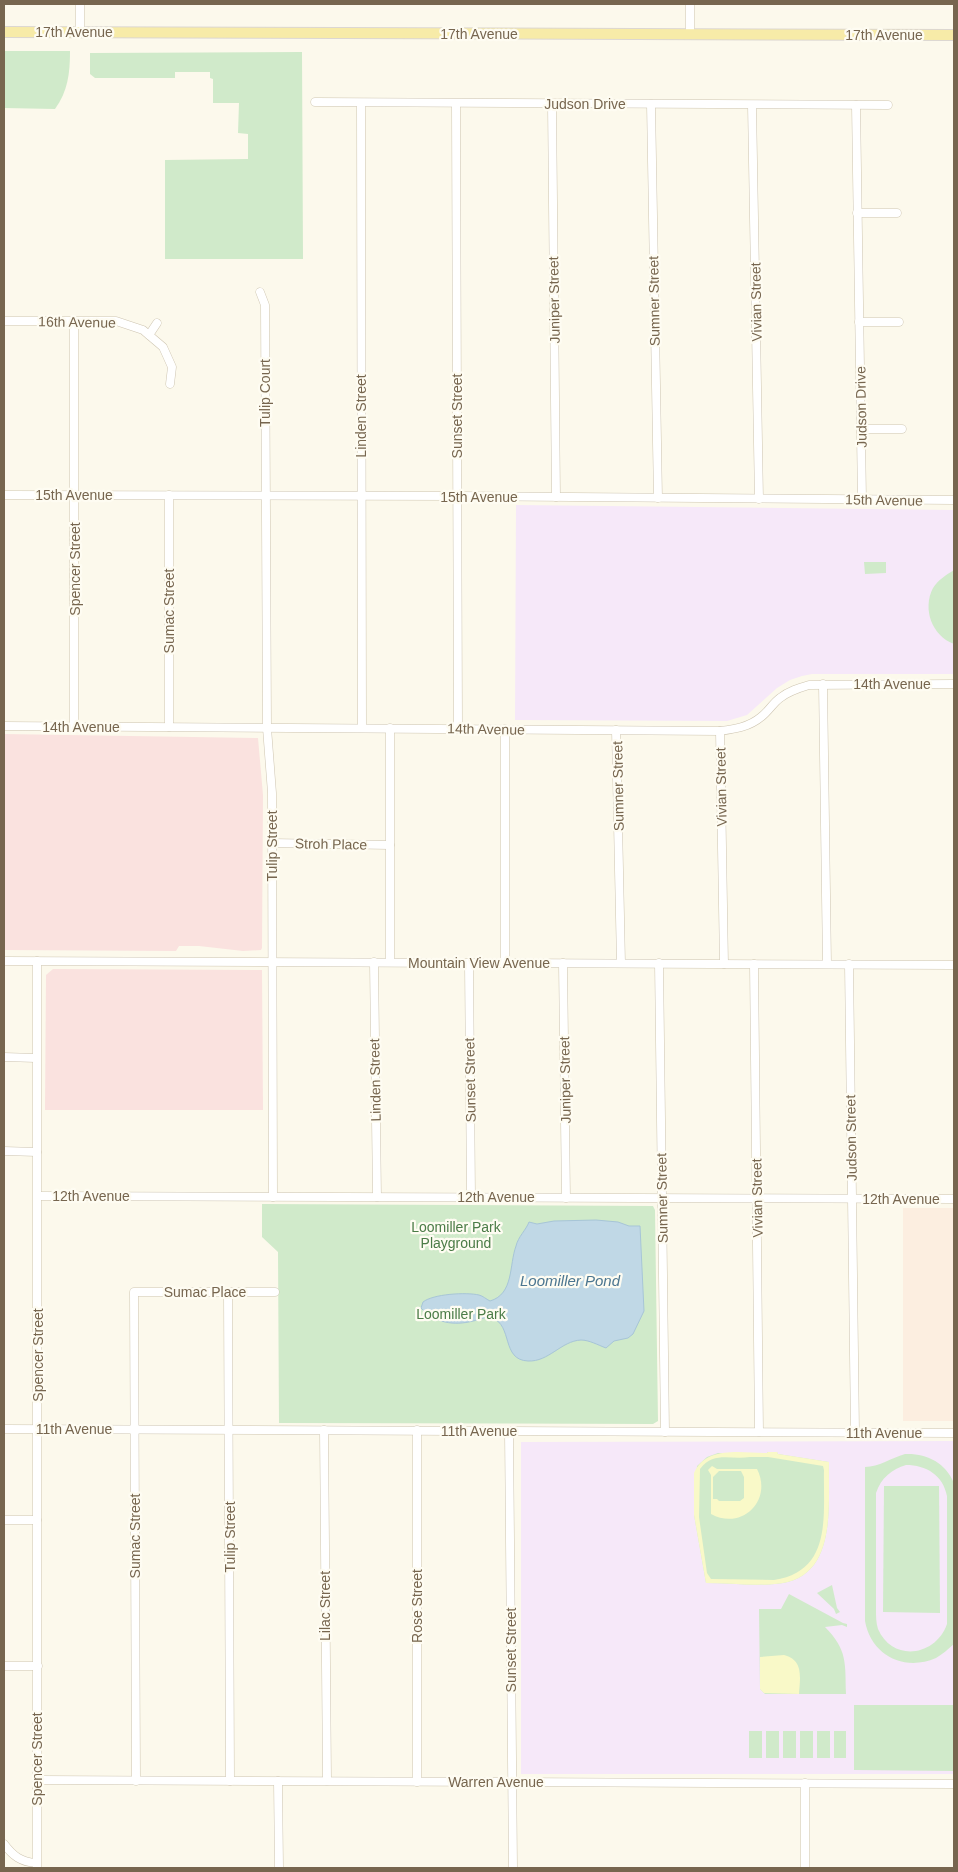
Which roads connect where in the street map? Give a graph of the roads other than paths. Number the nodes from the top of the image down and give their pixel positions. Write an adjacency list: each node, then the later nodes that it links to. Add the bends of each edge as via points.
1 (80, 4): 4 (street)
2 (690, 4): 5 (street)
3 (4, 32): 4 (main road, 17th Avenue)
4 (80, 32): 5 (main road, 17th Avenue)
5 (690, 34): 6 (main road, 17th Avenue)
6 (954, 36)
7 (315, 102): 8 (street, Judson Drive)
8 (361, 103): 9 (street, Judson Drive); 31 (street, Linden Street)
9 (456, 104): 10 (street, Judson Drive); 32 (street, Sunset Street)
10 (552, 104): 11 (street, Judson Drive); 33 (street, Juniper Street)
11 (650, 104): 12 (street, Judson Drive); 34 (street, Sumner Street)
12 (752, 105): 13 (street, Judson Drive); 35 (street, Vivian Street)
13 (856, 105): 14 (street, Judson Drive); 15 (street, Judson Drive)
14 (888, 106)
15 (857, 213): 16 (street); 20 (street, Judson Drive)
16 (897, 214)
17 (260, 292): 30 (street, Tulip Court, via 265,305)
18 (4, 321): 19 (street, 16th Avenue)
19 (74, 321): 23 (street, 16th Avenue, via 116,321); 28 (street, Spencer Street)
20 (859, 322): 21 (street); 25 (street, Judson Drive)
21 (899, 322)
22 (157, 323): 23 (street)
23 (149, 334): 24 (street, 16th Avenue, via 162,347 172,367)
24 (170, 384)
25 (861, 429): 26 (street); 36 (street, Judson Drive)
26 (902, 430)
27 (4, 495): 28 (street, 15th Avenue)
28 (74, 495): 29 (street, 15th Avenue); 41 (street, Spencer Street)
29 (168, 495): 30 (street, 15th Avenue); 42 (street, Sumac Street)
30 (265, 496): 31 (street, 15th Avenue); 43 (street, Tulip Street)
31 (362, 496): 32 (street, 15th Avenue); 44 (street, Linden Street)
32 (457, 496): 33 (street, 15th Avenue); 46 (street, Sunset Street)
33 (556, 497): 34 (street, 15th Avenue)
34 (658, 498): 35 (street, 15th Avenue)
35 (759, 499): 36 (street, 15th Avenue)
36 (862, 500): 37 (street, 15th Avenue)
37 (954, 500)
38 (823, 684): 39 (street, 14th Avenue); 49 (street, 14th Avenue, via 794,690 748,725); 64 (street)
39 (954, 684)
40 (4, 726): 41 (street, 14th Avenue)
41 (74, 726): 42 (street, 14th Avenue)
42 (169, 727): 43 (street, 14th Avenue)
43 (267, 728): 44 (street, 14th Avenue); 50 (street, Tulip Street)
44 (362, 728): 45 (street, 14th Avenue)
45 (390, 728): 46 (street, 14th Avenue); 51 (street)
46 (458, 728): 47 (street, 14th Avenue)
47 (505, 729): 48 (street, 14th Avenue); 58 (street)
48 (616, 730): 49 (street, 14th Avenue); 60 (street, Sumner Street)
49 (720, 731): 62 (street, Vivian Street)
50 (272, 843): 51 (street, Stroh Place); 54 (street, Tulip Street)
51 (390, 844): 56 (street)
52 (4, 961): 53 (street, Mountain View Avenue)
53 (37, 961): 54 (street, Mountain View Avenue); 68 (street, Spencer Street)
54 (272, 962): 55 (street, Mountain View Avenue); 72 (street, Tulip Street)
55 (374, 962): 56 (street, Mountain View Avenue); 73 (street, Linden Street)
56 (390, 962): 57 (street, Mountain View Avenue)
57 (469, 962): 58 (street, Mountain View Avenue); 74 (street, Sunset Street)
58 (505, 963): 59 (street, Mountain View Avenue)
59 (563, 963): 60 (street, Mountain View Avenue); 75 (street, Juniper Street)
60 (621, 963): 61 (street, Mountain View Avenue)
61 (659, 964): 62 (street, Mountain View Avenue); 76 (street, Sumner Street)
62 (724, 964): 63 (street, Mountain View Avenue)
63 (754, 964): 64 (street, Mountain View Avenue); 77 (street, Vivian Street)
64 (827, 964): 65 (street, Mountain View Avenue)
65 (849, 964): 66 (street, Mountain View Avenue); 78 (street, Judson Street)
66 (954, 965)
67 (4, 1057): 68 (street)
68 (36, 1058): 70 (street, Spencer Street)
69 (4, 1152): 70 (street)
70 (37, 1152): 71 (street, Spencer Street)
71 (38, 1196): 72 (street, 12th Avenue); 84 (street, Spencer Street)
72 (273, 1197): 73 (street, 12th Avenue)
73 (377, 1197): 74 (street, 12th Avenue)
74 (472, 1197): 75 (street, 12th Avenue)
75 (566, 1198): 76 (street, 12th Avenue)
76 (662, 1198): 77 (street, 12th Avenue); 90 (street, Sumner Street)
77 (757, 1198): 78 (street, 12th Avenue); 91 (street, Vivian Street)
78 (852, 1198): 79 (street, 12th Avenue); 92 (street, Judson Street)
79 (954, 1199)
80 (134, 1292): 81 (street, Sumac Place); 85 (street, Sumac Street)
81 (228, 1292): 82 (street, Sumac Place); 86 (street, Tulip Street)
82 (276, 1292)
83 (4, 1429): 84 (street, 11th Avenue)
84 (38, 1429): 85 (street, 11th Avenue); 95 (street, Spencer Street)
85 (135, 1429): 86 (street, 11th Avenue); 99 (street, Sumac Street)
86 (228, 1430): 87 (street, 11th Avenue); 100 (street, Tulip Street)
87 (324, 1430): 88 (street, 11th Avenue); 102 (street, Lilac Street)
88 (417, 1430): 89 (street, 11th Avenue); 103 (street, Rose Street)
89 (509, 1431): 90 (street, 11th Avenue); 104 (street, Sunset Street)
90 (665, 1432): 91 (street, 11th Avenue)
91 (759, 1432): 92 (street, 11th Avenue)
92 (855, 1432): 93 (street, 11th Avenue)
93 (954, 1433)
94 (4, 1520): 95 (street)
95 (37, 1520): 97 (street, Spencer Street)
96 (4, 1666): 97 (street)
97 (38, 1666): 98 (street, Spencer Street)
98 (38, 1780): 99 (street, Warren Avenue); 108 (street, Spencer Street)
99 (136, 1781): 100 (street, Warren Avenue)
100 (230, 1781): 101 (street, Warren Avenue)
101 (278, 1781): 102 (street, Warren Avenue); 109 (street)
102 (327, 1781): 103 (street, Warren Avenue)
103 (417, 1782): 104 (street, Warren Avenue)
104 (512, 1782): 105 (street, Warren Avenue); 110 (street, Sunset Street)
105 (804, 1783): 106 (street, Warren Avenue); 111 (street)
106 (954, 1784)
107 (4, 1844): 108 (street, via 18,1858)
108 (37, 1866)
109 (279, 1868)
110 (512, 1868)
111 (805, 1868)

